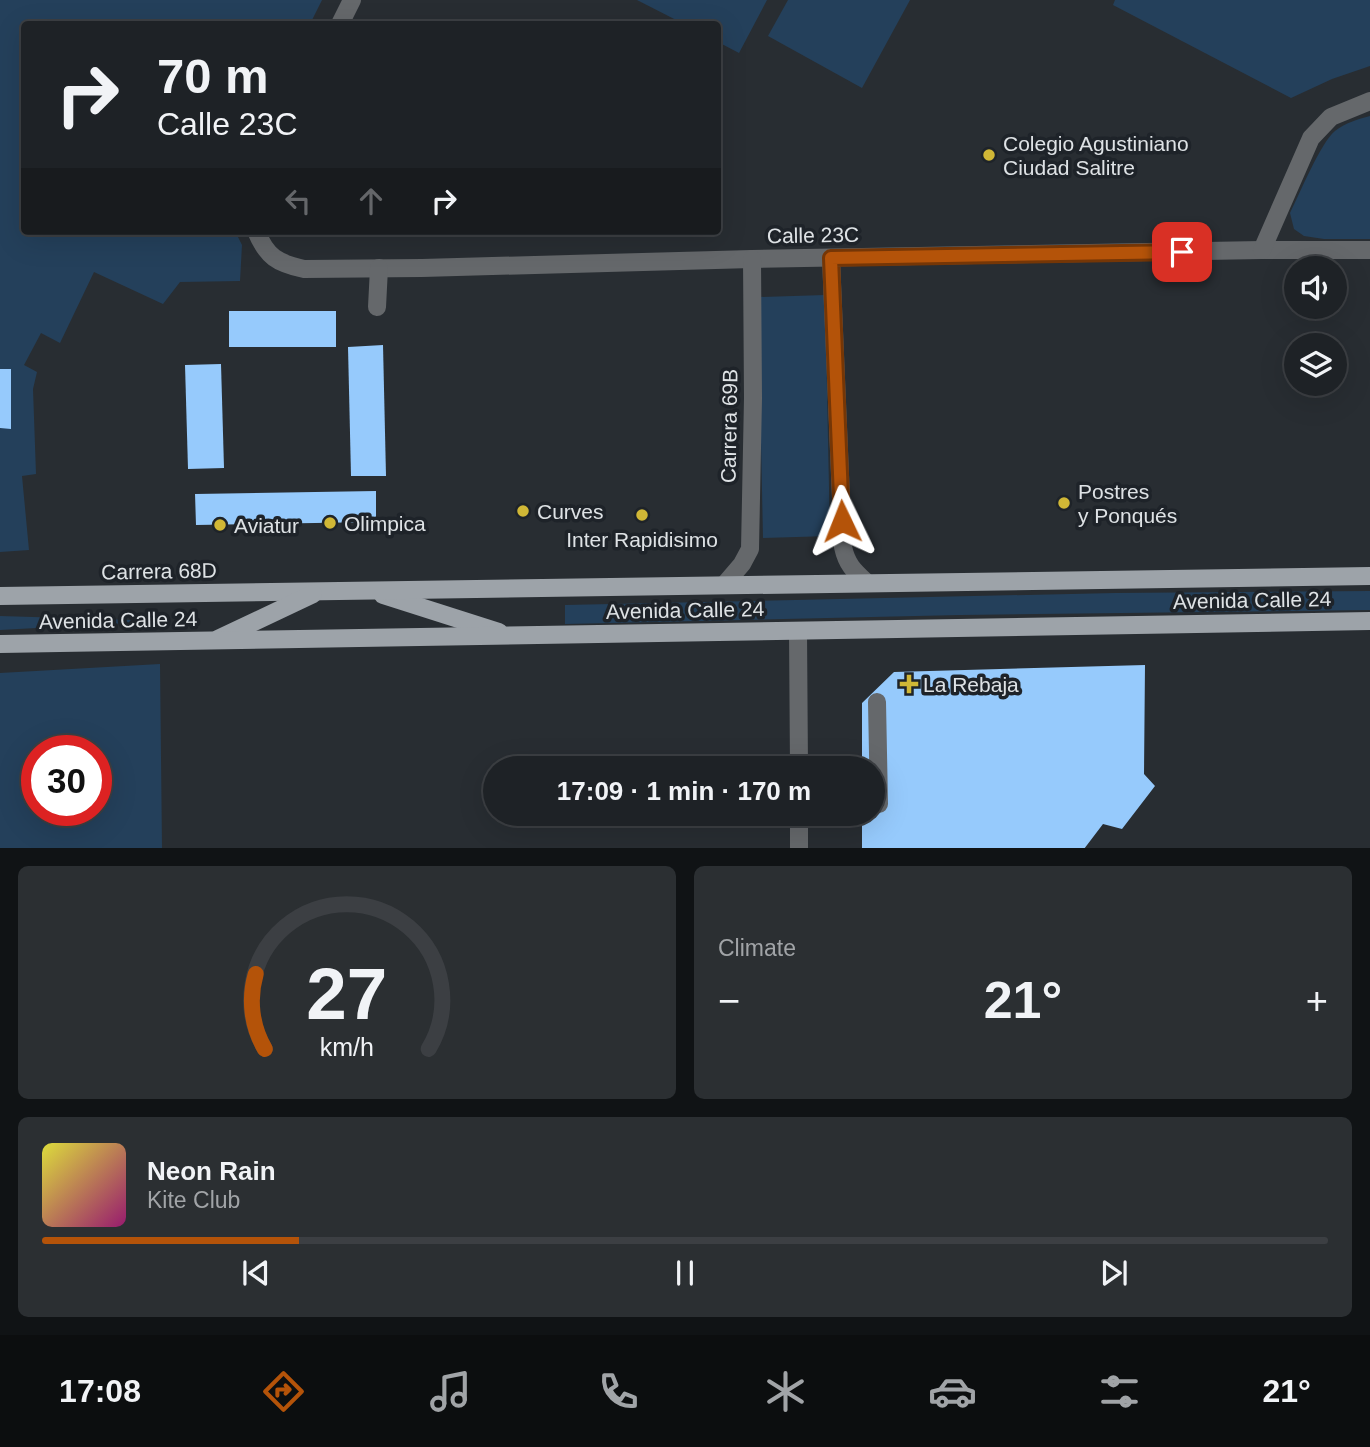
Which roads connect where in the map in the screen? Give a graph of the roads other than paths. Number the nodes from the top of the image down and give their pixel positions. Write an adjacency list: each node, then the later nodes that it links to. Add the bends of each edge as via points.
1 (352, 0): 2 (street)
2 (342, 21)
3 (1370, 101): 5 (street, via 1331,117 1311,138)
4 (259, 239): 9 (street, Calle 23C, via 276,259 288,265)
5 (1262, 250): 6 (street, Calle 23C); 7 (street, Calle 23C)
6 (1370, 250)
7 (831, 258): 8 (street, Calle 23C); 12 (street, via 843,547 846,560)
8 (752, 259): 9 (street, Calle 23C); 13 (street, Carrera 69B, via 750,549)
9 (379, 268): 10 (street)
10 (377, 307)
11 (1370, 576): 12 (main road, Avenida Calle 24)
12 (867, 583): 13 (main road, Avenida Calle 24)
13 (724, 585): 14 (main road, Avenida Calle 24)
14 (369, 590): 15 (main road, Avenida Calle 24); 19 (main road)
15 (318, 591): 16 (main road, Carrera 68D); 20 (main road)
16 (0, 597)
17 (1370, 621): 18 (main road, Avenida Calle 24)
18 (798, 631): 19 (main road, Avenida Calle 24); 23 (street)
19 (513, 636): 20 (main road, Avenida Calle 24)
20 (211, 642): 21 (main road, Avenida Calle 24)
21 (0, 644)
22 (877, 702): 24 (street)
23 (799, 756)
24 (878, 756)
25 (799, 826): 26 (street)
26 (799, 848)

